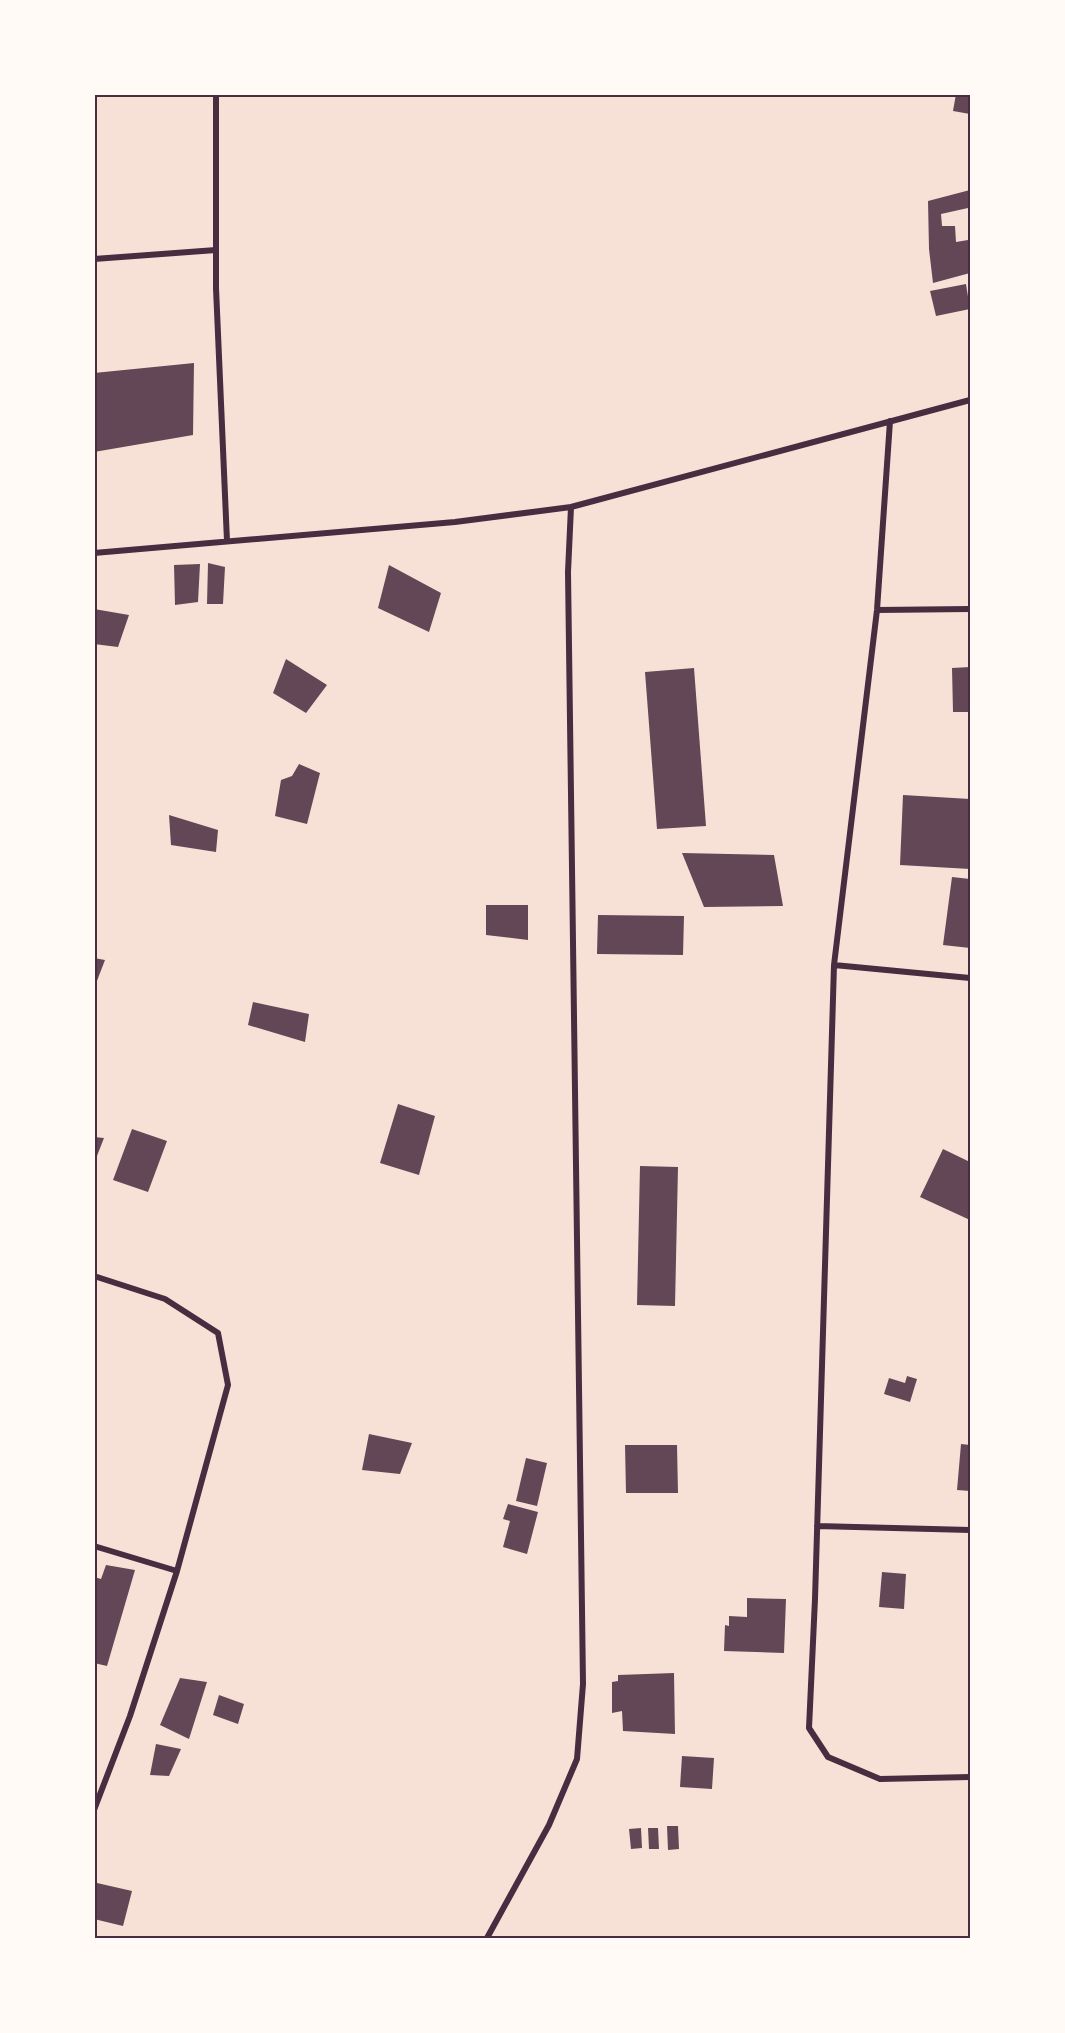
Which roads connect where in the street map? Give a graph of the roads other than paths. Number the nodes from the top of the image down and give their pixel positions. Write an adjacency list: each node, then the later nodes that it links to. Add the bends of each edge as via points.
1 (216, 94): 2 (street)
2 (216, 250): 3 (street); 7 (street)
3 (94, 259)
4 (970, 400): 5 (street)
5 (890, 421): 6 (street); 10 (street)
6 (571, 507): 7 (street, via 455,522); 20 (street, via 568,573 583,1684 577,1759 549,1825)
7 (227, 541): 8 (street)
8 (94, 553)
9 (970, 609): 10 (street)
10 (877, 610): 11 (street)
11 (834, 965): 12 (street); 14 (street)
12 (970, 978)
13 (94, 1276): 17 (street, via 165,1299 218,1333 228,1385)
14 (817, 1526): 15 (street); 18 (street, via 809,1728 828,1757 880,1779)
15 (970, 1530)
16 (94, 1546): 17 (street)
17 (177, 1571): 19 (street, via 130,1716)
18 (970, 1777)
19 (94, 1810)
20 (487, 1938)

